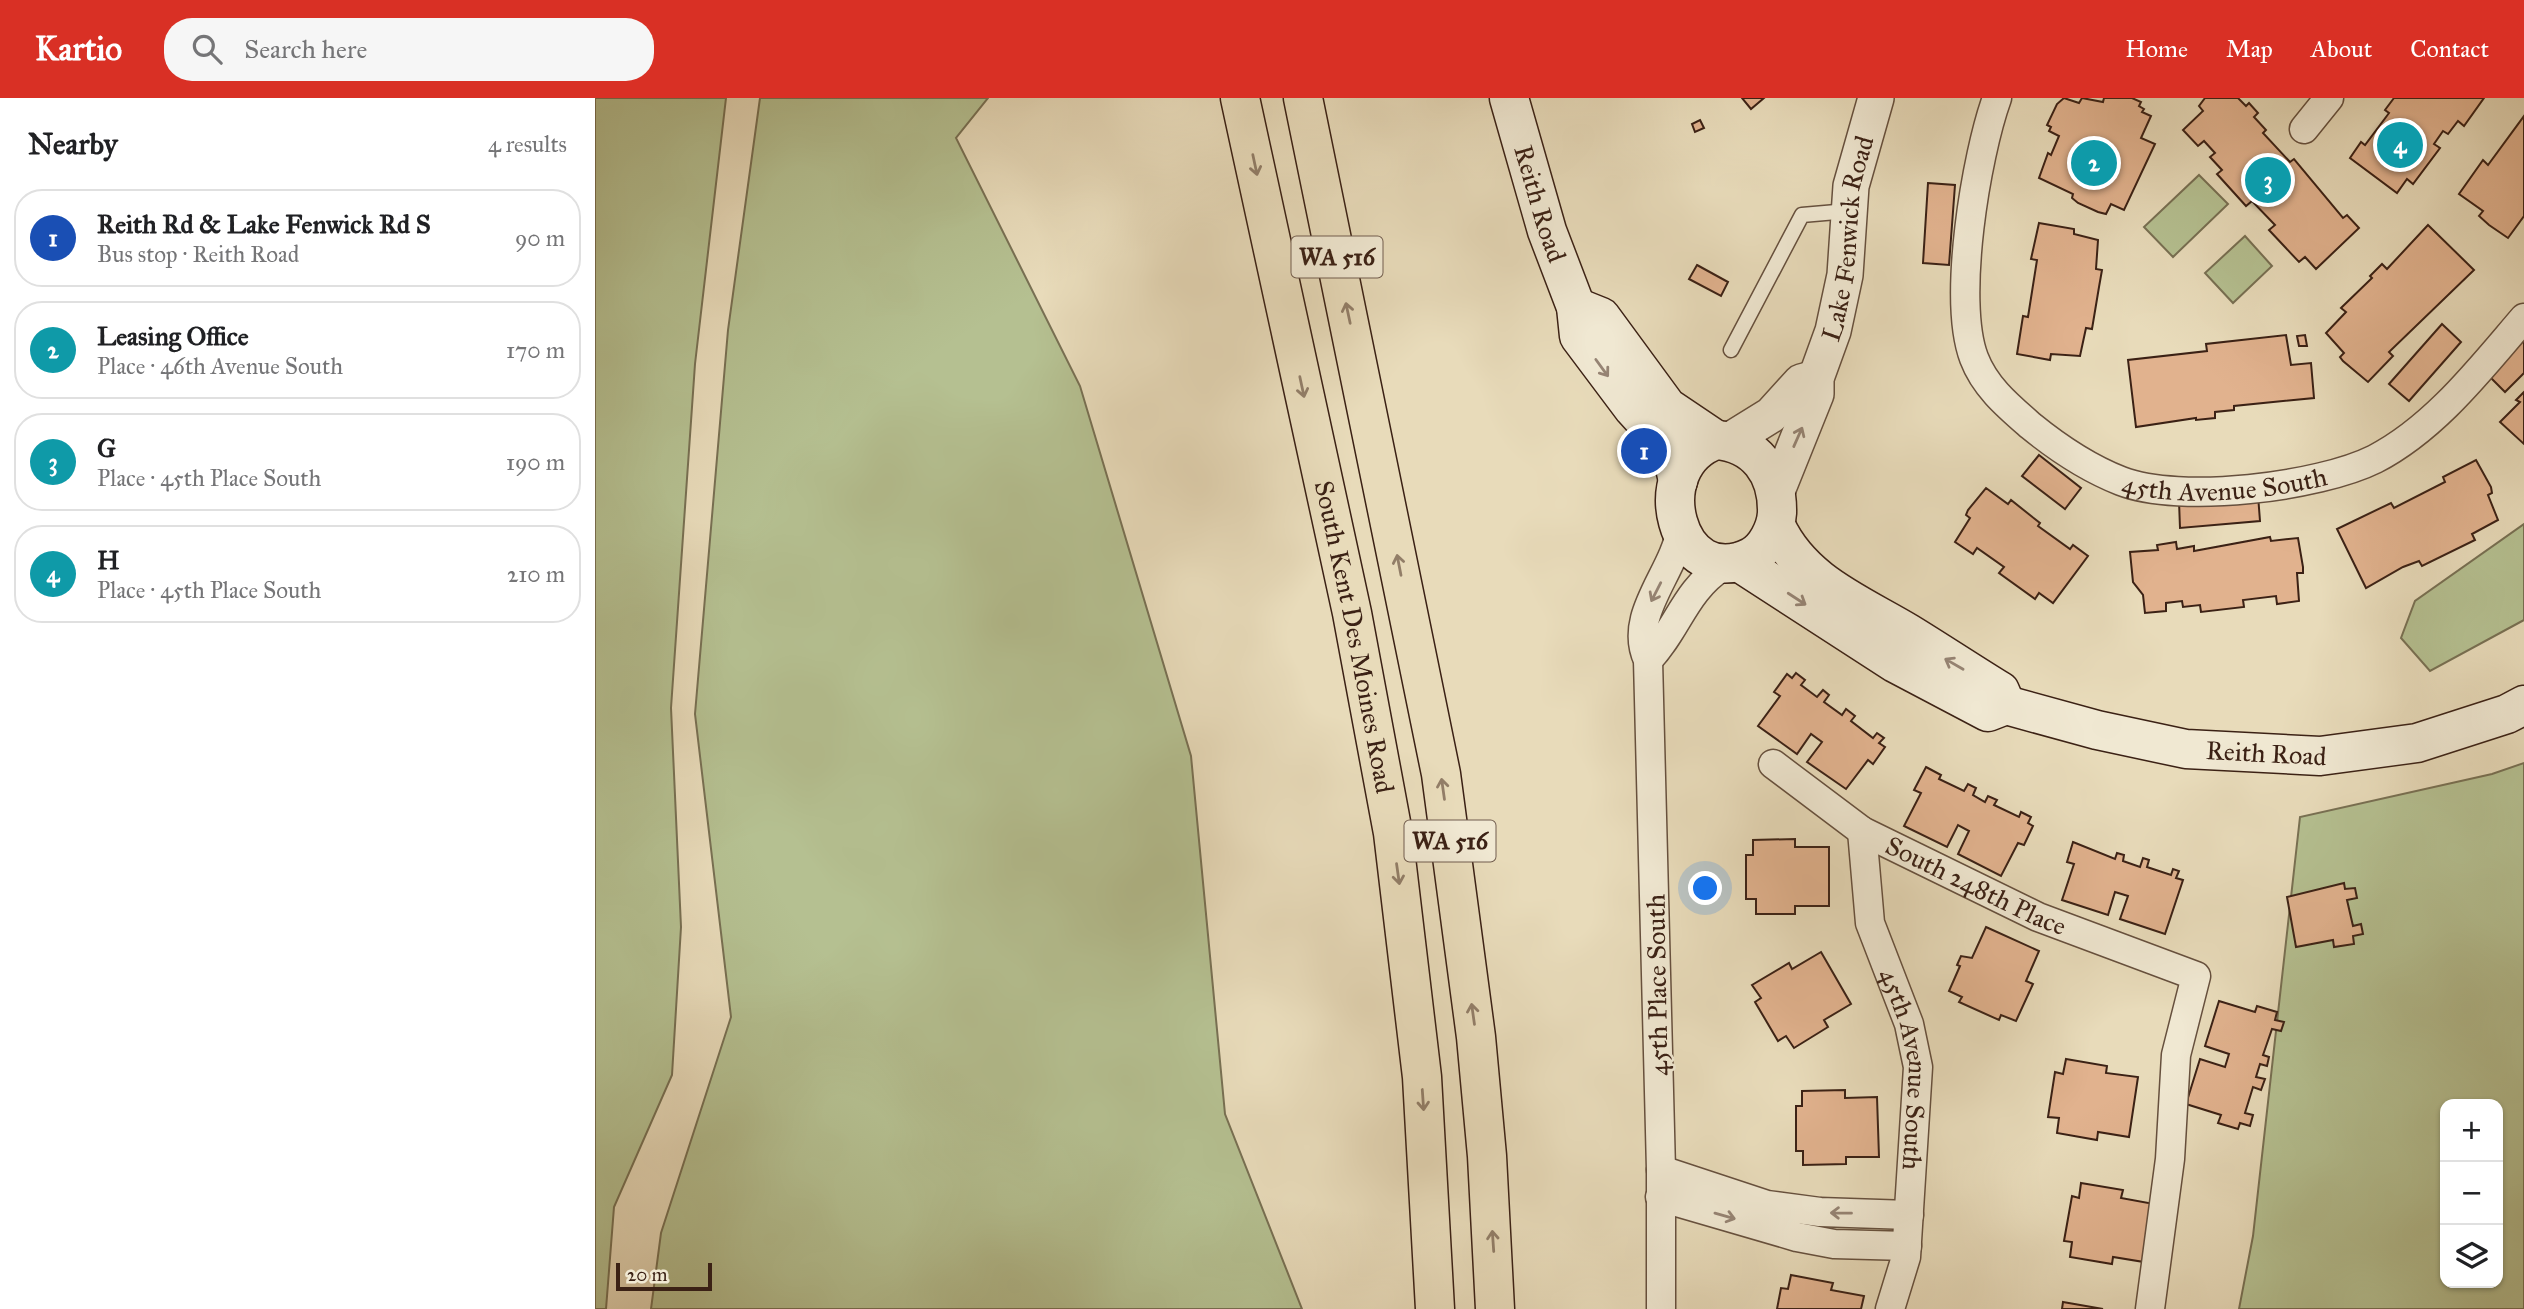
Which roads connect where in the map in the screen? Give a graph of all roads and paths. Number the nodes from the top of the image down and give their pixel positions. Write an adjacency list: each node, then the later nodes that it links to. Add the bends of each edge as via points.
1 (1240, 98): 26 (highway, South Kent Des Moines Road / WA 516, one-way to 26, via 1352,614 1393,833 1422,1077)
2 (1303, 98): 27 (highway, WA 516, one-way to 2, via 1477,1049 1441,774)
3 (1509, 98): 9 (main road, Reith Road, via 1547,231)
4 (1876, 98): 8 (street, Lake Fenwick Road, via 1855,167)
5 (1997, 98): 10 (street, 45th Avenue South, via 1985,132 1975,193 1966,299 1968,341 1994,392 2067,453 2098,471 2133,484 2187,490 2273,487 2318,479 2377,458 2442,408)
6 (2329, 98): 7 (street)
7 (2304, 129)
8 (1848, 211): 11 (lane, via 1802,215); 12 (street, Lake Fenwick Road, via 1840,304)
9 (1576, 307): 13 (main road, via 1601,317 1667,407); 14 (main road, Reith Road, one-way to 14, via 1579,336 1664,441)
10 (2524, 318)
11 (1731, 350)
12 (1816, 379): 13 (street, via 1801,382 1771,415); 15 (street, Lake Fenwick Road, one-way to 12, via 1817,394)
13 (1723, 440): 14 (main road, via 1703,444 1685,460); 15 (main road, via 1744,445 1761,460)
14 (1678, 481): 16 (main road, Reith Road, via 1675,496)
15 (1775, 511): 17 (main road, via 1755,555); 19 (main road, one-way to 15, via 2000,691 1821,581 1798,560)
16 (1681, 529): 17 (main road, Reith Road, via 1699,556); 18 (street, 45th Place South, one-way to 18, via 1674,560 1642,627 1641,645)
17 (1731, 564): 18 (street, via 1694,590 1661,647); 19 (main road, Reith Road, one-way to 19, via 1939,689 1988,712)
18 (1648, 660): 23 (street, 45th Place South)
19 (2006, 705): 20 (main road, Reith Road, via 2186,749 2320,755 2417,743)
20 (2524, 705)
21 (1773, 764): 22 (street, South 248th Place)
22 (1862, 831): 24 (street, 45th Avenue South, via 1870,923 1909,1024 1918,1067); 30 (street, South 248th Place, via 2038,917 2196,976 2176,1055 2170,1158)
23 (1660, 1184): 24 (street, one-way to 23, via 1820,1212); 25 (street, one-way to 25, via 1797,1237 1834,1244); 28 (street, 45th Place South)
24 (1909, 1215): 25 (street, 45th Avenue South)
25 (1907, 1246): 29 (street, 45th Avenue South, via 1902,1278)
26 (1435, 1309)
27 (1495, 1309)
28 (1661, 1309)
29 (1890, 1309)
30 (2150, 1309)

